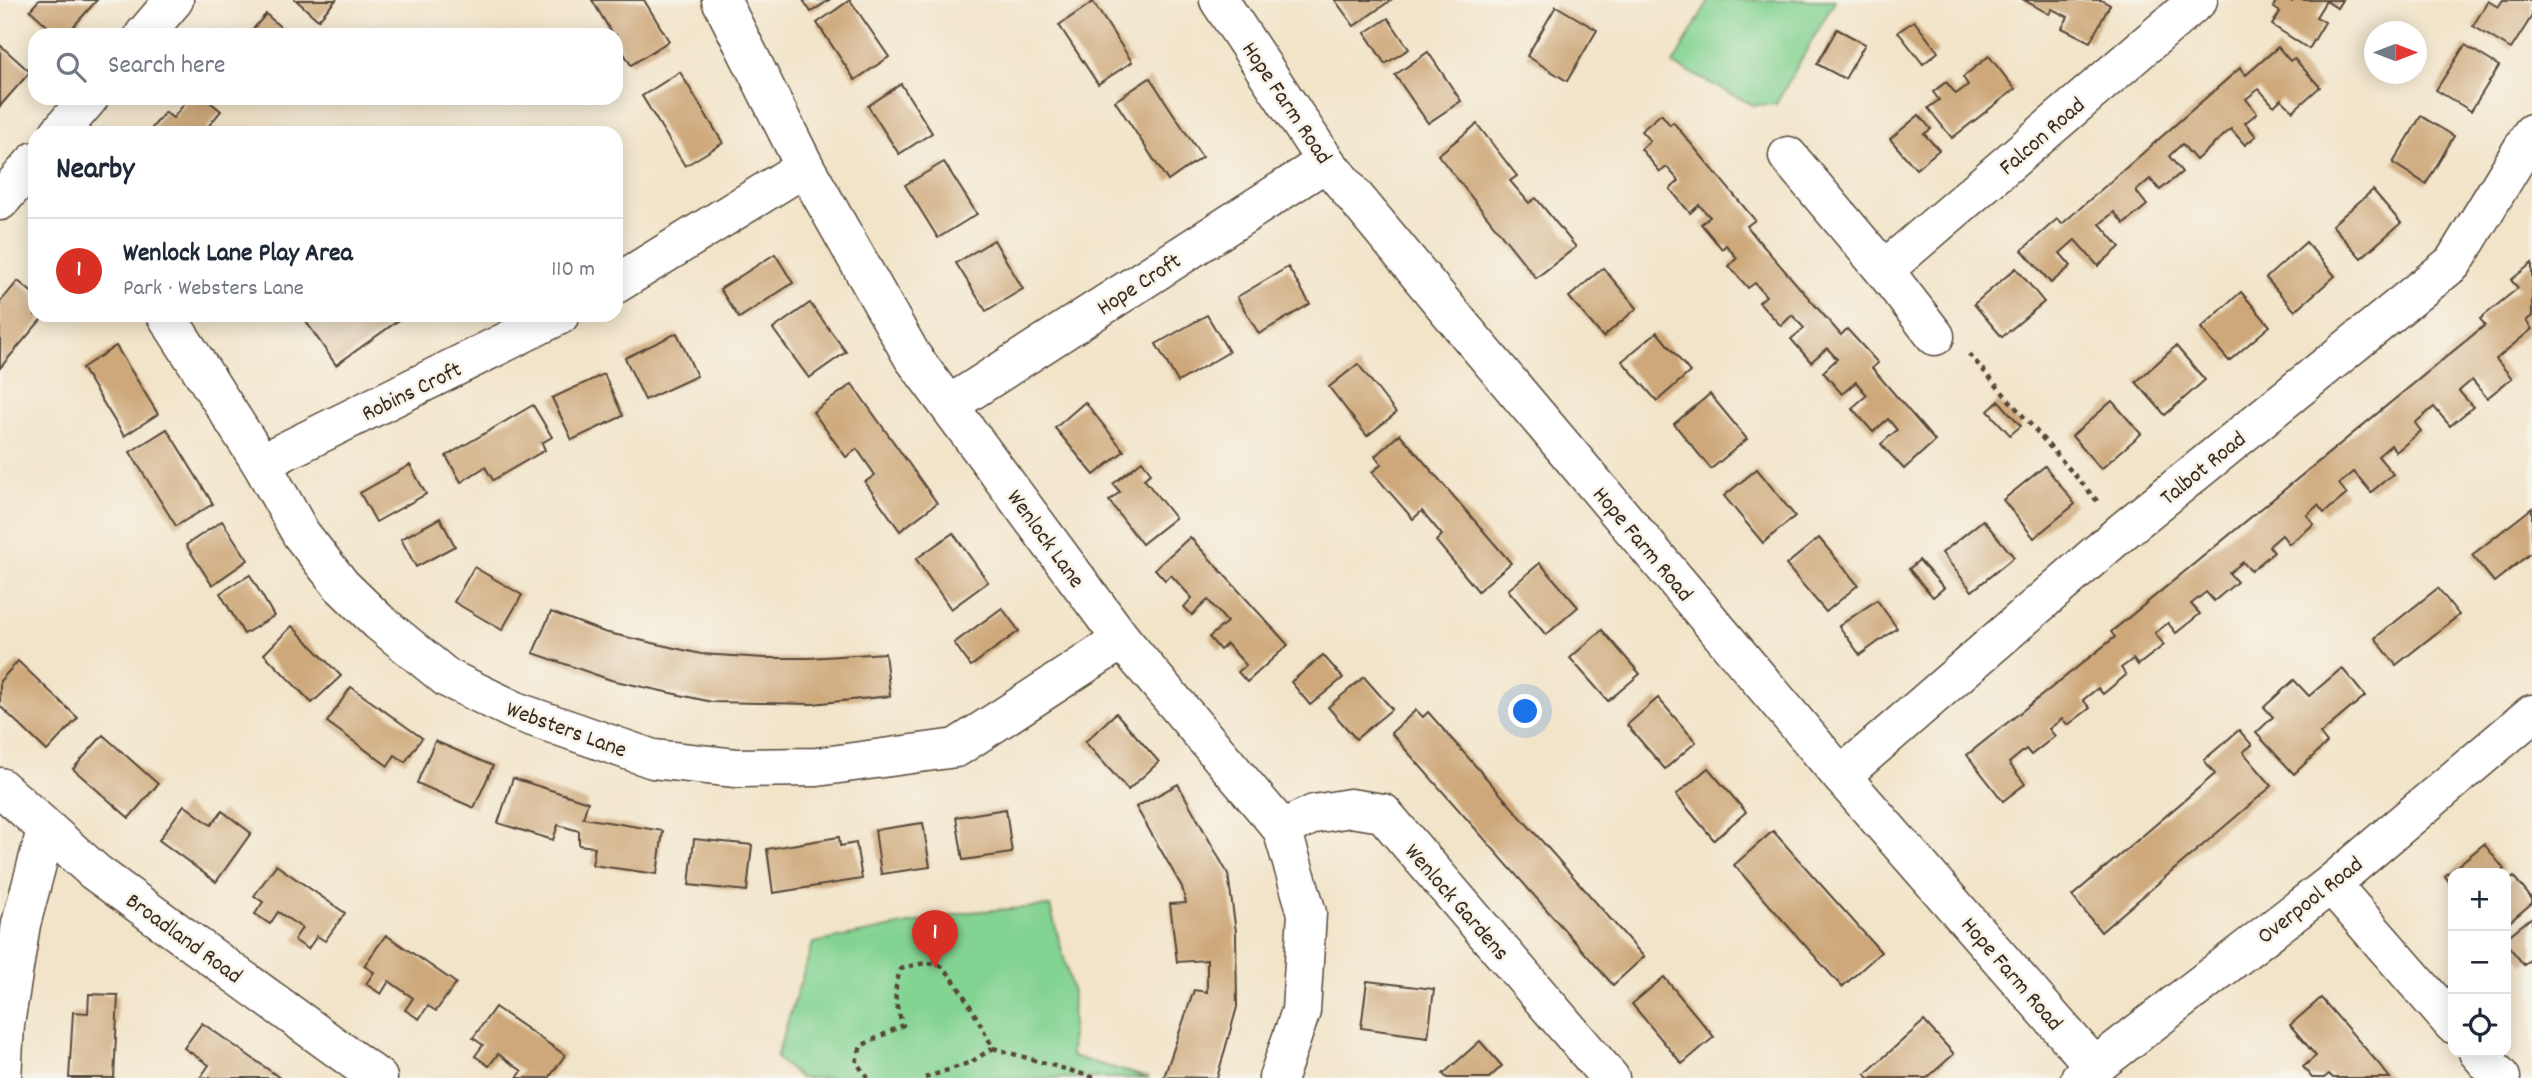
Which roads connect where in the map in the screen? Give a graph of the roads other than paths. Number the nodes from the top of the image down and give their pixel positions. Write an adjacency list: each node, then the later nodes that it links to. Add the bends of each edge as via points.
1 (174, 0): 5 (street)
2 (721, 0): 11 (street, Wenlock Lane)
3 (1219, 0): 10 (street, Hope Farm Road)
4 (2198, 0): 14 (street, Falcon Road)
5 (150, 28)
6 (83, 105): 7 (street)
7 (65, 126)
8 (2532, 133): 23 (street, Talbot Road, via 2453,263 2123,531)
9 (1788, 156): 14 (street)
10 (1326, 162): 19 (street, Hope Croft); 23 (street, Hope Farm Road)
11 (805, 167): 15 (street); 19 (street, Wenlock Lane, via 912,356)
12 (28, 169): 13 (street)
13 (0, 201)
14 (1884, 270): 18 (street)
15 (623, 280)
16 (170, 322): 20 (street, Websters Lane)
17 (546, 322): 20 (street, Robins Croft)
18 (1935, 336)
19 (949, 405): 21 (street, Wenlock Lane)
20 (261, 463): 21 (street, Websters Lane, via 302,534 341,584 447,678 518,712 653,759 736,768 817,767 956,748)
21 (1122, 640): 25 (street, Wenlock Lane)
22 (2532, 714): 27 (street, Overpool Road)
23 (1841, 776): 30 (street, Hope Farm Road)
24 (0, 787): 26 (street, Broadland Road)
25 (1282, 829): 31 (street, Wenlock Gardens, via 1314,814 1350,808 1383,813); 34 (street, Wenlock Lane, via 1307,914 1301,1011)
26 (46, 830): 32 (street, via 21,924 5,1024); 33 (street, Broadland Road, via 96,872)
27 (2330, 884): 28 (street); 30 (street, Overpool Road)
28 (2448, 1018)
29 (2482, 1057): 35 (street)
30 (2087, 1072)
31 (1602, 1075)
32 (2, 1078)
33 (378, 1078)
34 (1278, 1078)
35 (2501, 1078)

